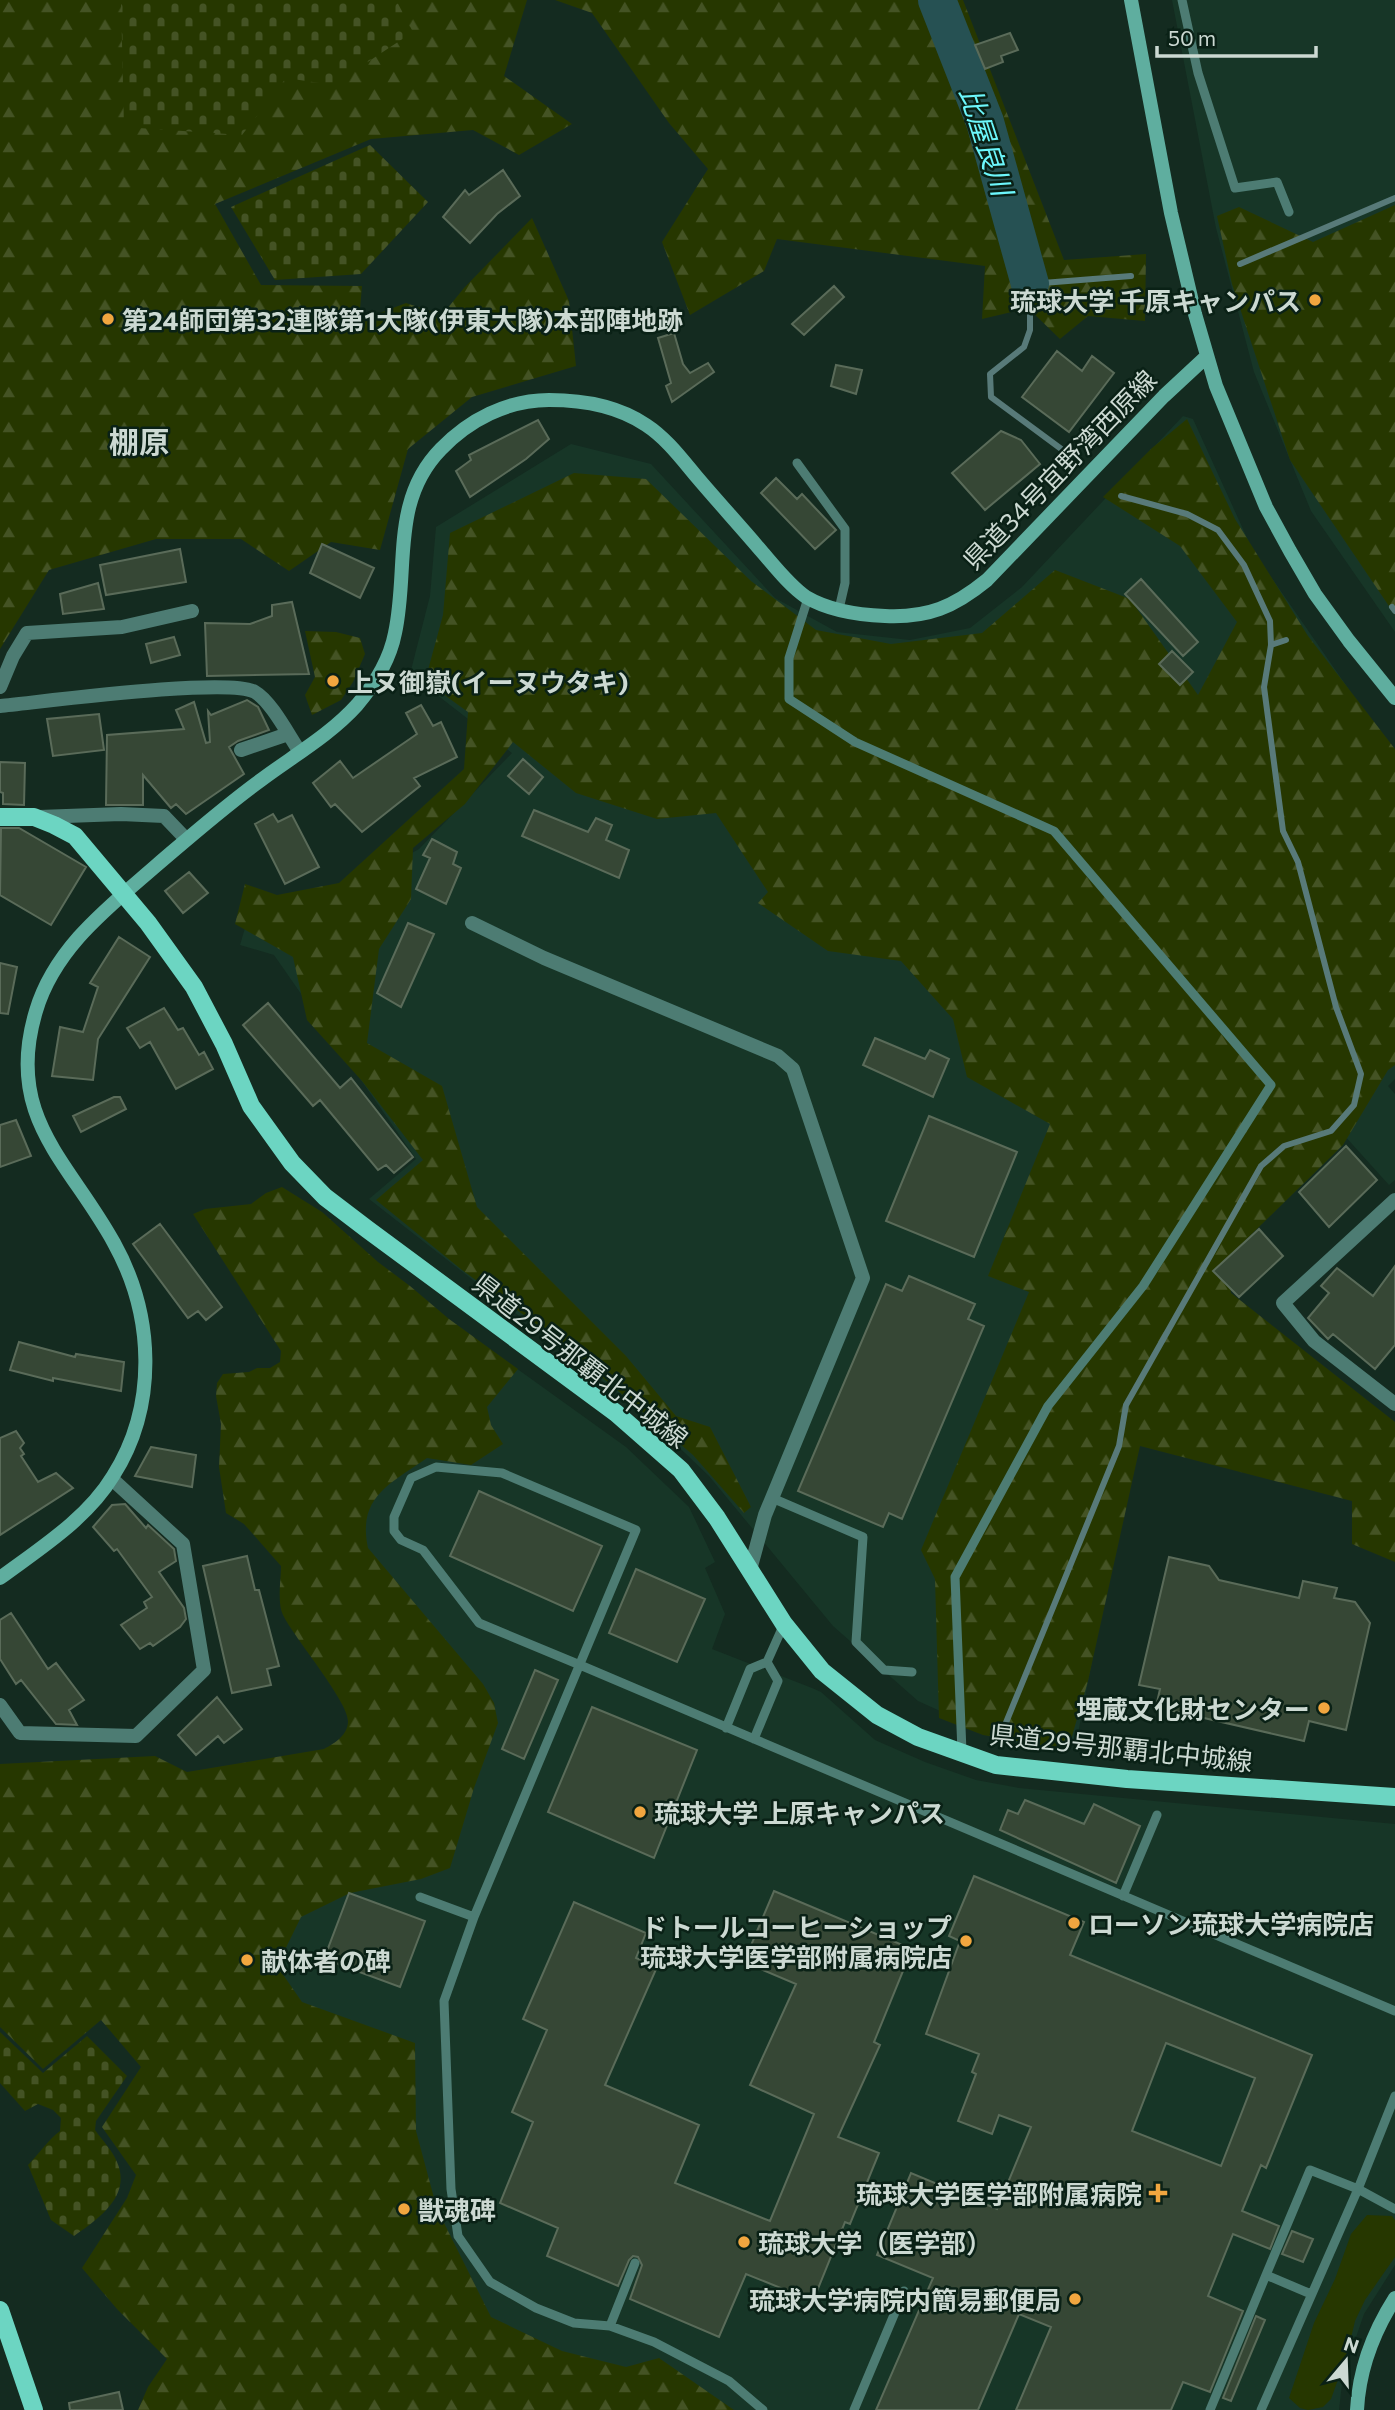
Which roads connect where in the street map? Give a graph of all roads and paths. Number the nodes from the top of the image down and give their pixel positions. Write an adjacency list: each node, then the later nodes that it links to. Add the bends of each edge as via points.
1 (1131, 0): 4 (main road, via 1171,213)
2 (1182, 0): 3 (lane, via 1198,73 1235,188 1277,182)
3 (1289, 212)
4 (1206, 357): 7 (main road, 県道34号宜野湾西原線, via 996,572 963,600 932,613 902,617); 10 (main road, via 1266,507 1290,551 1315,594)
5 (797, 463): 7 (lane, via 845,529 845,583)
6 (808, 598): 7 (main road, 県道34号宜野湾西原線); 14 (main road, 県道34号宜野湾西原線, via 645,424 584,401 539,400 500,409 452,439 418,480 405,517 394,640 359,702); 33 (lane, via 789,658 789,699 855,742 1054,831 1271,1085 1143,1286 1048,1406 955,1577)
7 (839, 609)
8 (192, 611): 9 (street, via 122,627 27,633)
9 (0, 687)
10 (1395, 698)
11 (0, 706): 12 (street, via 212,686 254,691)
12 (288, 734): 13 (street); 14 (street)
13 (241, 750)
14 (300, 752): 17 (main road, 県道34号宜野湾西原線)
15 (0, 817): 16 (main road, 県道29号那覇北中城線)
16 (34, 817): 17 (street, via 164,816); 18 (main road, 県道29号那覇北中城線, via 75,836)
17 (186, 839): 18 (main road, 県道34号宜野湾西原線)
18 (124, 893): 22 (main road, 県道34号宜野湾西原線, via 85,931 51,974 34,1016 28,1074 33,1108 51,1147 114,1243 134,1288 145,1334 146,1376 140,1413); 24 (main road, 県道29号那覇北中城線, via 194,987 251,1106 292,1163 325,1196 616,1413 681,1470)
19 (472, 923): 23 (street, via 778,1056 793,1069 863,1278)
20 (1395, 1200): 21 (street, via 1283,1303 1314,1341)
21 (1395, 1404)
22 (112, 1479): 25 (main road, 県道34号宜野湾西原線, via 56,1536); 30 (street, via 183,1544 204,1670 136,1736 20,1733)
23 (772, 1498): 24 (street); 29 (lane, via 863,1537 856,1642 884,1670)
24 (750, 1570): 26 (main road, 県道29号那覇北中城線)
25 (0, 1578)
26 (784, 1623): 27 (lane); 33 (main road, 県道29号那覇北中城線, via 822,1671 877,1715)
27 (767, 1662): 31 (lane, via 750,1669); 32 (lane, via 778,1681)
28 (579, 1665): 28 (lane, via 479,1623 423,1550 401,1540 394,1531 394,1517 411,1478 436,1467 502,1473 636,1530); 31 (lane); 38 (lane)
29 (912, 1672)
30 (0, 1705)
31 (726, 1727): 32 (lane)
32 (754, 1739): 37 (lane)
33 (962, 1754): 34 (main road, 県道29号那覇北中城線, via 996,1765 1127,1779)
34 (1395, 1797)
35 (1157, 1815): 37 (lane)
36 (420, 1896): 38 (lane)
37 (1123, 1896): 39 (lane)
38 (474, 1917): 49 (lane, via 444,2001 451,2189 458,2236 490,2282 574,2323)
39 (1395, 2011)
40 (1395, 2096): 41 (lane)
41 (1358, 2189): 42 (lane); 44 (lane, via 1310,2170); 46 (lane)
42 (1395, 2209)
43 (635, 2263): 49 (lane)
44 (1266, 2275): 46 (lane); 53 (lane)
45 (904, 2291): 52 (lane)
46 (1311, 2294): 54 (lane)
47 (1395, 2298): 55 (main road, via 1368,2351)
48 (0, 2310): 50 (main road)
49 (610, 2326): 51 (lane, via 654,2342 729,2381)
50 (34, 2410)
51 (763, 2410)
52 (854, 2410)
53 (1210, 2410)
54 (1261, 2410)
55 (1357, 2410)

